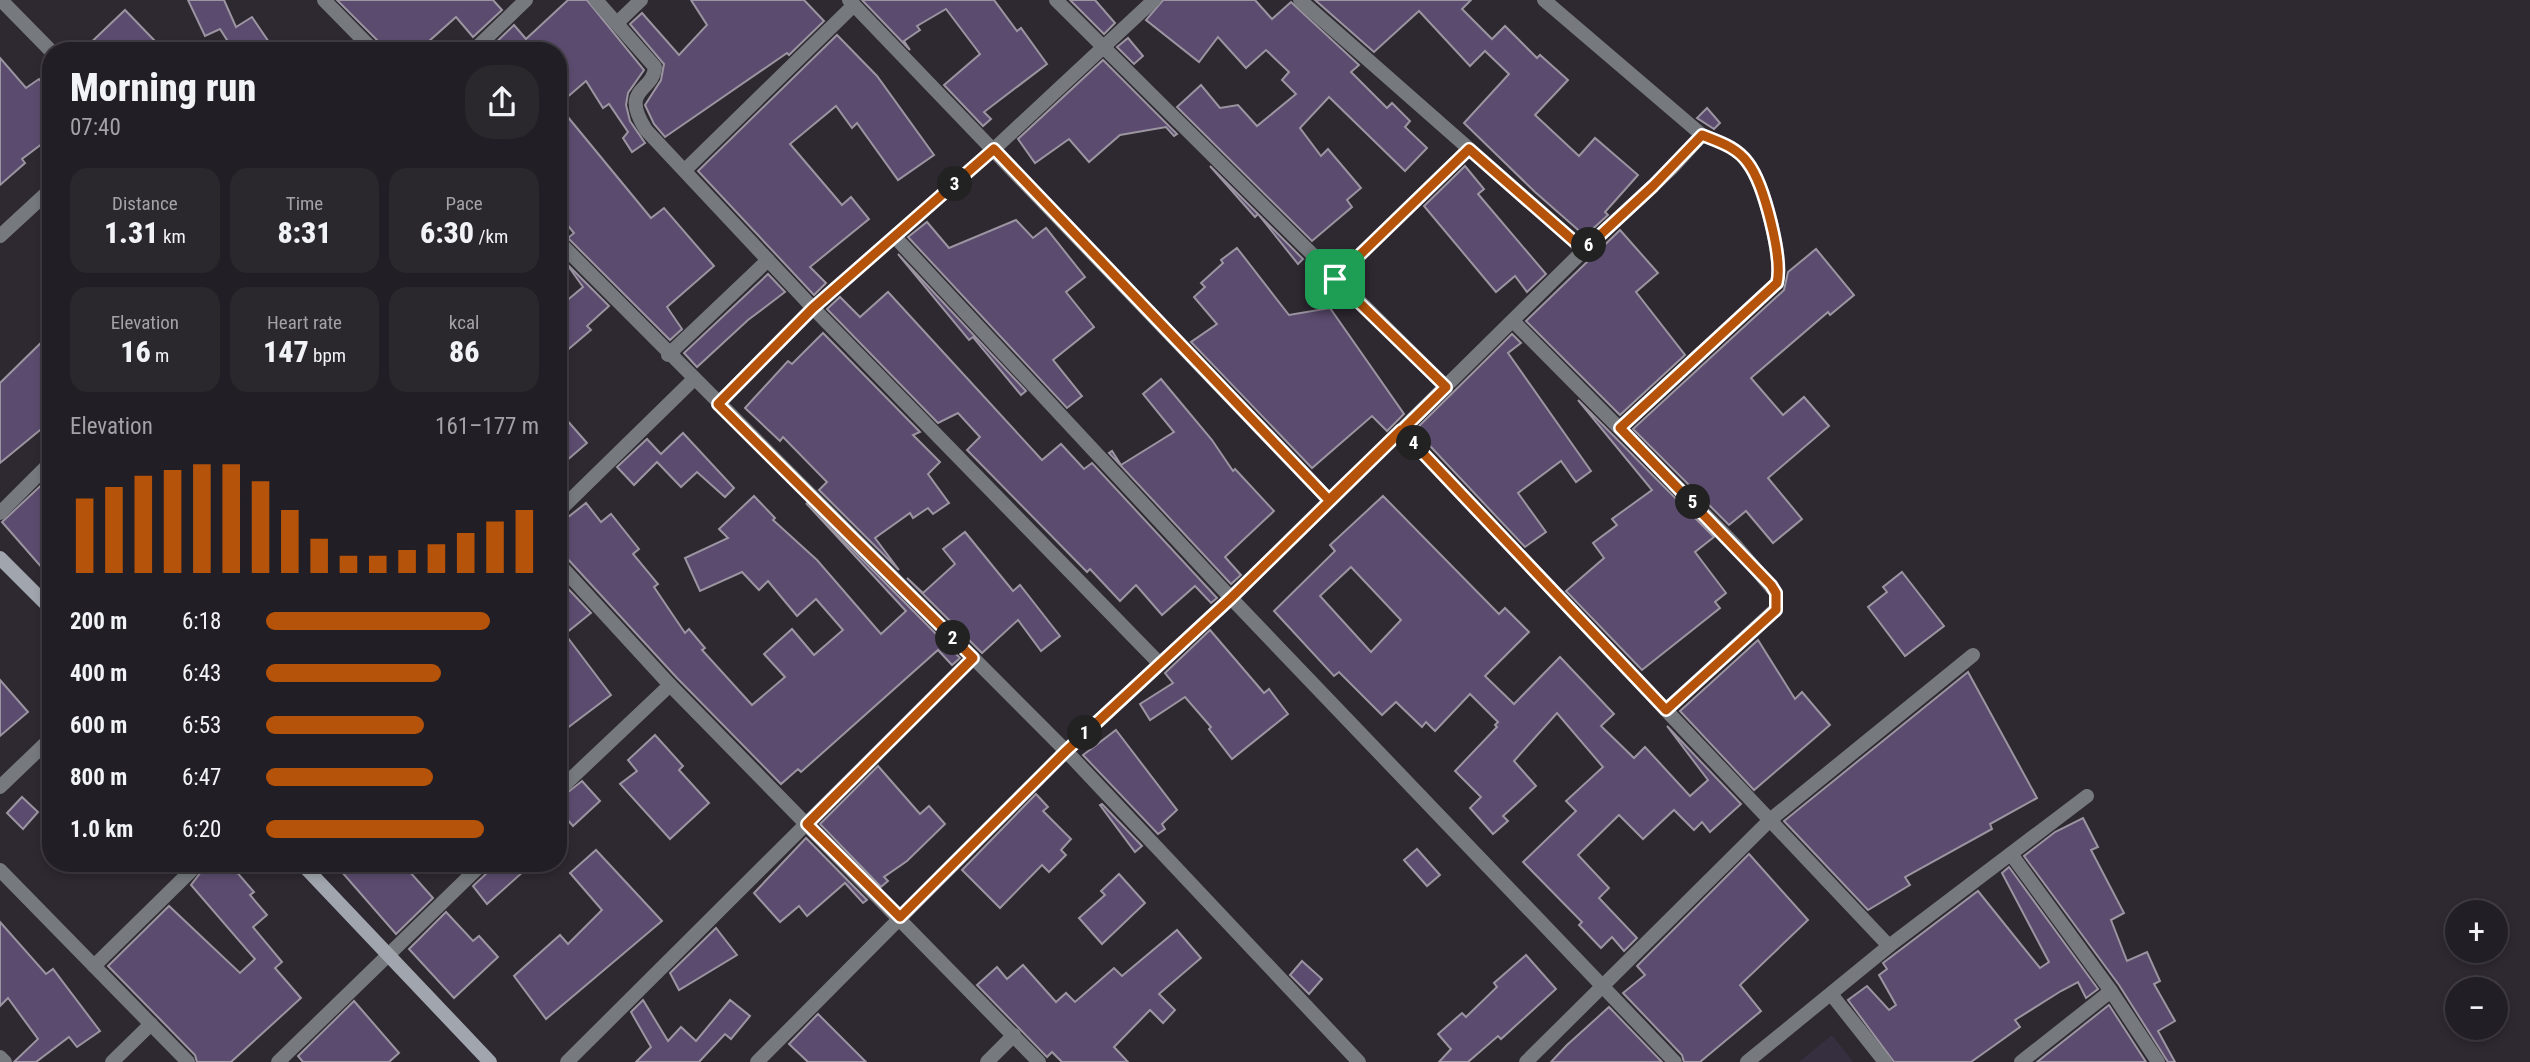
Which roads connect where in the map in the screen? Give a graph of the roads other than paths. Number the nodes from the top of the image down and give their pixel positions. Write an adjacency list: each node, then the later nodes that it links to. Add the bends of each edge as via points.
1 (1, 0): 13 (street)
2 (324, 0): 12 (street)
3 (526, 0): 16 (street)
4 (596, 0): 11 (street)
5 (641, 0): 11 (street)
6 (1056, 0): 17 (street)
7 (1154, 0): 17 (street)
8 (1300, 0): 20 (street)
9 (1544, 0): 18 (street)
10 (851, 3): 19 (street); 21 (street)
11 (617, 23): 21 (street, via 655,67 654,75 638,92 637,114 646,130)
12 (362, 39): 14 (street); 15 (street)
13 (42, 42)
14 (359, 42)
15 (365, 42)
16 (483, 42)
17 (1103, 50): 19 (street); 28 (street)
18 (1702, 135): 26 (street); 35 (street, via 1739,153 1754,173 1770,225 1777,283)
19 (994, 149): 24 (street); 38 (street)
20 (1469, 149): 26 (street); 28 (street)
21 (685, 170): 27 (street)
22 (42, 197): 23 (street)
23 (0, 236)
24 (895, 237): 29 (street); 43 (street)
25 (567, 250): 31 (street)
26 (1584, 250): 30 (street)
27 (768, 260): 29 (street); 31 (street)
28 (1335, 279): 33 (street)
29 (813, 308): 34 (street); 47 (street)
30 (1513, 321): 33 (street); 35 (street)
31 (668, 355): 32 (street)
32 (694, 379): 34 (street); 39 (street)
33 (1446, 387): 36 (street)
34 (718, 404): 46 (street)
35 (1620, 428): 49 (street, via 1758,570 1778,602 1776,610)
36 (1401, 430): 38 (street); 49 (street)
37 (42, 471): 40 (street)
38 (1329, 500): 43 (street)
39 (567, 503)
40 (0, 513)
41 (0, 558): 44 (main road)
42 (567, 573): 48 (street)
43 (1231, 598): 47 (street); 66 (street)
44 (42, 600)
45 (1973, 655): 55 (street)
46 (973, 658): 51 (street); 56 (street)
47 (1160, 664): 51 (street)
48 (670, 685): 52 (street); 56 (street)
49 (1666, 710): 55 (street)
50 (42, 747): 53 (street)
51 (1066, 751): 62 (street); 81 (street)
52 (567, 782)
53 (0, 787)
54 (2087, 796): 57 (street)
55 (1770, 820): 63 (street); 66 (street)
56 (807, 824): 62 (street); 77 (street)
57 (2011, 854): 63 (street); 67 (street)
58 (0, 870): 65 (street)
59 (190, 872): 65 (street)
60 (310, 872): 64 (main road)
61 (474, 872): 64 (street)
62 (900, 917): 70 (street); 78 (street)
63 (1889, 946): 68 (street)
64 (388, 953): 75 (street); 76 (main road)
65 (94, 966): 69 (street)
66 (1602, 986): 82 (street); 83 (street)
67 (2111, 991): 86 (street); 87 (street)
68 (1831, 994): 84 (street); 85 (street)
69 (151, 1024): 73 (street); 74 (street)
70 (1014, 1035): 79 (street); 80 (street)
71 (0, 1057): 72 (street)
72 (5, 1062)
73 (112, 1062)
74 (188, 1062)
75 (278, 1062)
76 (490, 1062)
77 (567, 1062)
78 (757, 1062)
79 (987, 1062)
80 (1039, 1062)
81 (1359, 1062)
82 (1526, 1062)
83 (1675, 1062)
84 (1747, 1062)
85 (1885, 1062)
86 (2021, 1062)
87 (2158, 1062)

